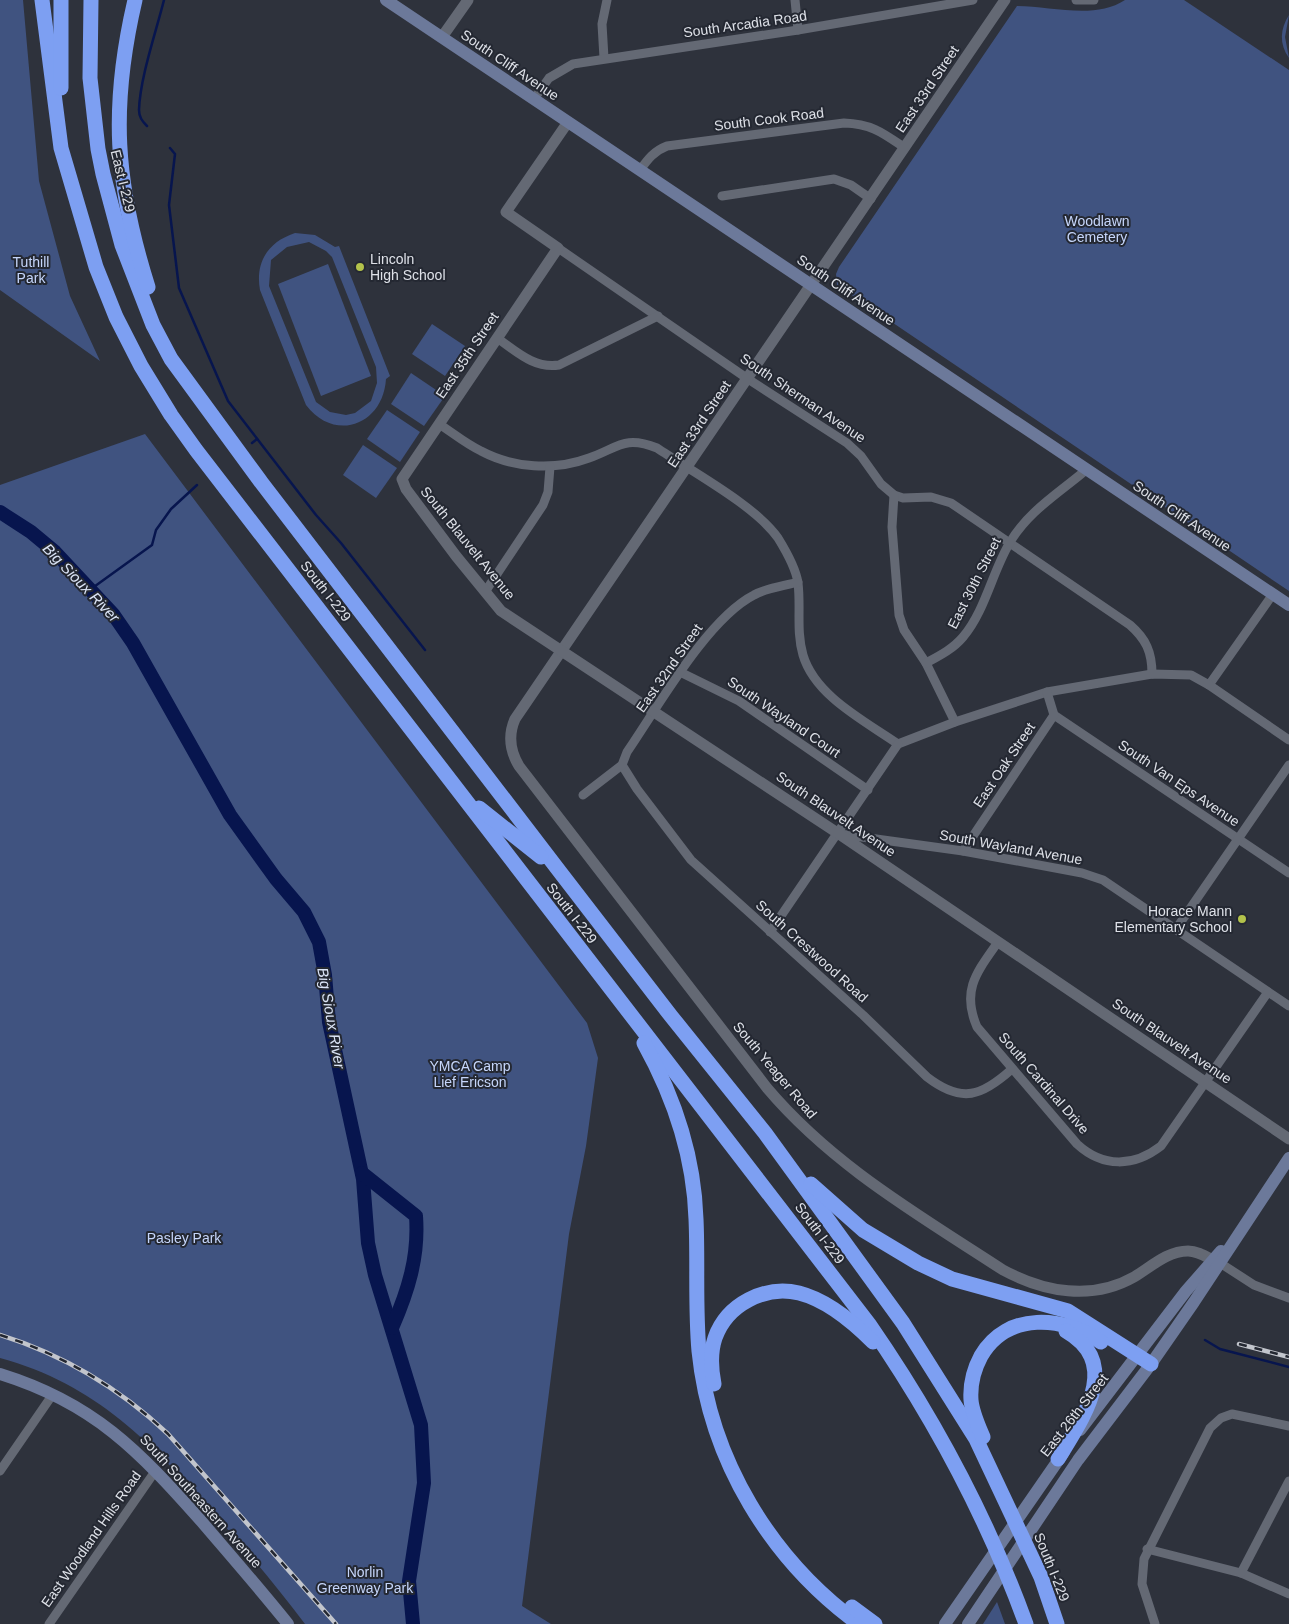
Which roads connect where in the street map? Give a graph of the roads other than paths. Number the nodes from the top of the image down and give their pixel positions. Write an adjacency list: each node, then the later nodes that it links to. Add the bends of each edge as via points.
1 (42, 0): 23 (highway, via 61,148)
2 (61, 0): 23 (highway, via 63,116 70,167)
3 (91, 0): 28 (highway, East I-229, via 90,78 100,158 122,245 152,325)
4 (135, 0): 28 (highway, via 126,37 118,110 121,175 139,259 162,323)
5 (386, 0): 15 (main road, South Cliff Avenue)
6 (468, 0): 15 (street)
7 (606, 0): 16 (street, via 602,24)
8 (796, 0): 14 (street)
9 (973, 0): 13 (street, South Arcadia Road)
10 (1005, 0): 19 (street, East 33rd Street)
11 (1076, 0): 12 (street)
12 (1094, 0)
13 (923, 5): 14 (street, South Arcadia Road)
14 (798, 30): 16 (street, South Arcadia Road)
15 (442, 37): 17 (main road, South Cliff Avenue)
16 (604, 58): 17 (street, South Arcadia Road, via 562,68 549,78)
17 (534, 99): 18 (main road, South Cliff Avenue)
18 (568, 122): 20 (main road, South Cliff Avenue); 24 (street, South Sherman Avenue, via 506,212)
19 (905, 148): 20 (street, South Cook Road, via 863,123 844,123 667,146 650,156); 22 (street, East 33rd Street)
20 (640, 170): 25 (main road, South Cliff Avenue)
21 (722, 196): 22 (street, via 834,179)
22 (871, 198): 25 (street, East 33rd Street)
23 (84, 228): 56 (highway, South I-229, via 116,318 171,415)
24 (558, 248): 26 (street, South Sherman Avenue); 27 (street, East 35th Street)
25 (812, 285): 29 (street, East 33rd Street); 33 (main road, South Cliff Avenue)
26 (658, 316): 27 (street, via 559,365 532,362); 29 (street, South Sherman Avenue)
27 (497, 338): 30 (street, East 35th Street)
28 (171, 360): 61 (highway, South I-229)
29 (748, 379): 32 (street, East 33rd Street); 35 (street, South Sherman Avenue, via 847,443)
30 (439, 424): 31 (street, via 479,451 498,459); 34 (street, East 35th Street)
31 (550, 467): 32 (street, via 589,458 624,442 640,441); 38 (street, via 548,492 543,505)
32 (687, 468): 37 (street, via 758,516 777,538); 41 (street, East 33rd Street)
33 (1086, 470): 36 (street, East 30th Street, via 1036,511); 39 (main road, South Cliff Avenue)
34 (402, 479): 38 (street, South Blauvelt Avenue, via 411,496)
35 (894, 495): 36 (street, via 903,498 931,497 951,503); 42 (street, via 892,527 899,615 904,630)
36 (1009, 543): 42 (street, East 30th Street, via 964,636 950,650); 44 (street, via 1138,631 1149,649)
37 (798, 582): 43 (street, East 32nd Street, via 755,594 736,606 712,630); 52 (street, via 799,632 803,656 810,671 833,698)
38 (485, 592): 41 (street, South Blauvelt Avenue, via 501,611)
39 (1272, 594): 40 (main road, South Cliff Avenue); 45 (street)
40 (1289, 605)
41 (562, 651): 47 (street, South Blauvelt Avenue); 51 (street, East 33rd Street, via 515,719)
42 (926, 664): 49 (street)
43 (682, 673): 47 (street, East 32nd Street); 55 (street, South Wayland Court, via 740,701)
44 (1152, 674): 45 (street, via 1191,675); 46 (street)
45 (1209, 685): 50 (street)
46 (1047, 692): 48 (street, East Oak Street); 49 (street)
47 (654, 713): 53 (street, East 32nd Street, via 627,752); 58 (street, South Blauvelt Avenue)
48 (1054, 716): 59 (street, South Van Eps Avenue); 60 (street, East Oak Street)
49 (955, 722): 52 (street)
50 (1289, 740)
51 (510, 743): 74 (street, South Yeager Road, via 519,766 767,1088 810,1134 857,1174 1003,1270 1042,1287 1086,1292 1111,1287 1179,1251 1201,1253)
52 (898, 744): 55 (street)
53 (622, 765): 57 (street, East 32nd Street); 64 (street, South Crestwood Road, via 637,790 691,860)
54 (1289, 765): 59 (street)
55 (868, 790): 58 (street)
56 (462, 795): 61 (highway); 66 (highway, South I-229)
57 (583, 795)
58 (839, 834): 60 (street, South Wayland Avenue); 64 (street); 65 (street, South Blauvelt Avenue)
59 (1238, 839): 62 (street, South Van Eps Avenue); 63 (street)
60 (963, 851): 63 (street, South Wayland Avenue, via 1096,878)
61 (560, 872): 71 (highway, South I-229)
62 (1289, 873)
63 (1176, 929): 67 (street, South Wayland Avenue)
64 (770, 932): 69 (street, South Crestwood Road, via 938,1086 958,1094 978,1093 994,1085)
65 (998, 942): 69 (street, South Cardinal Drive, via 972,983 971,1013 977,1027); 70 (street, South Blauvelt Avenue)
66 (593, 966): 79 (highway, South I-229, via 869,1324); 92 (highway, via 654,1060 671,1098 685,1144 696,1210 699,1353 708,1401 728,1460 760,1520 787,1557 817,1589)
67 (1268, 992): 68 (street, South Wayland Avenue); 70 (street, South Cardinal Drive)
68 (1289, 1006)
69 (1012, 1068): 70 (street, South Cardinal Drive, via 1077,1144 1092,1156 1111,1163 1142,1159 1161,1146)
70 (1206, 1082): 72 (street, South Blauvelt Avenue)
71 (765, 1133): 77 (highway, via 828,1200 863,1230 899,1253 952,1279 1068,1311); 86 (highway, South I-229, via 923,1352 976,1439)
72 (1289, 1139)
73 (1289, 1158): 74 (main road, East 26th Street)
74 (1216, 1262): 75 (street, via 1254,1284); 77 (main road, East 26th Street)
75 (1289, 1298)
76 (1046, 1322): 77 (highway, via 1084,1332); 82 (highway, via 1068,1332 1083,1344 1096,1381 1088,1409); 86 (highway, via 1017,1325 999,1335 984,1352 974,1373 971,1402)
77 (1142, 1364): 82 (main road, East 26th Street); 95 (main road, East 26th Street)
78 (0, 1374): 80 (main road, South Southeastern Avenue)
79 (915, 1393): 93 (highway, via 879,1348 858,1328 825,1304 799,1293 766,1293 746,1302 730,1315 715,1339 712,1371 719,1405 732,1448 752,1490 776,1528 805,1564 834,1593); 96 (highway, South I-229, via 975,1501)
80 (53, 1394): 83 (main road, South Southeastern Avenue, via 113,1431); 84 (street)
81 (1289, 1426): 87 (street, via 1232,1414 1221,1418 1203,1440)
82 (1058, 1459): 94 (main road, East 26th Street)
83 (156, 1470): 90 (street, East Woodland Hills Road); 91 (main road, South Southeastern Avenue)
84 (0, 1471)
85 (1289, 1481): 88 (street)
86 (1004, 1497): 97 (highway, South I-229, via 1041,1577)
87 (1147, 1549): 88 (street); 98 (street, via 1142,1584)
88 (1241, 1573): 89 (street)
89 (1289, 1594)
90 (49, 1624)
91 (288, 1624)
92 (859, 1624)
93 (875, 1624)
94 (945, 1624)
95 (968, 1624)
96 (1026, 1624)
97 (1057, 1624)
98 (1155, 1624)

